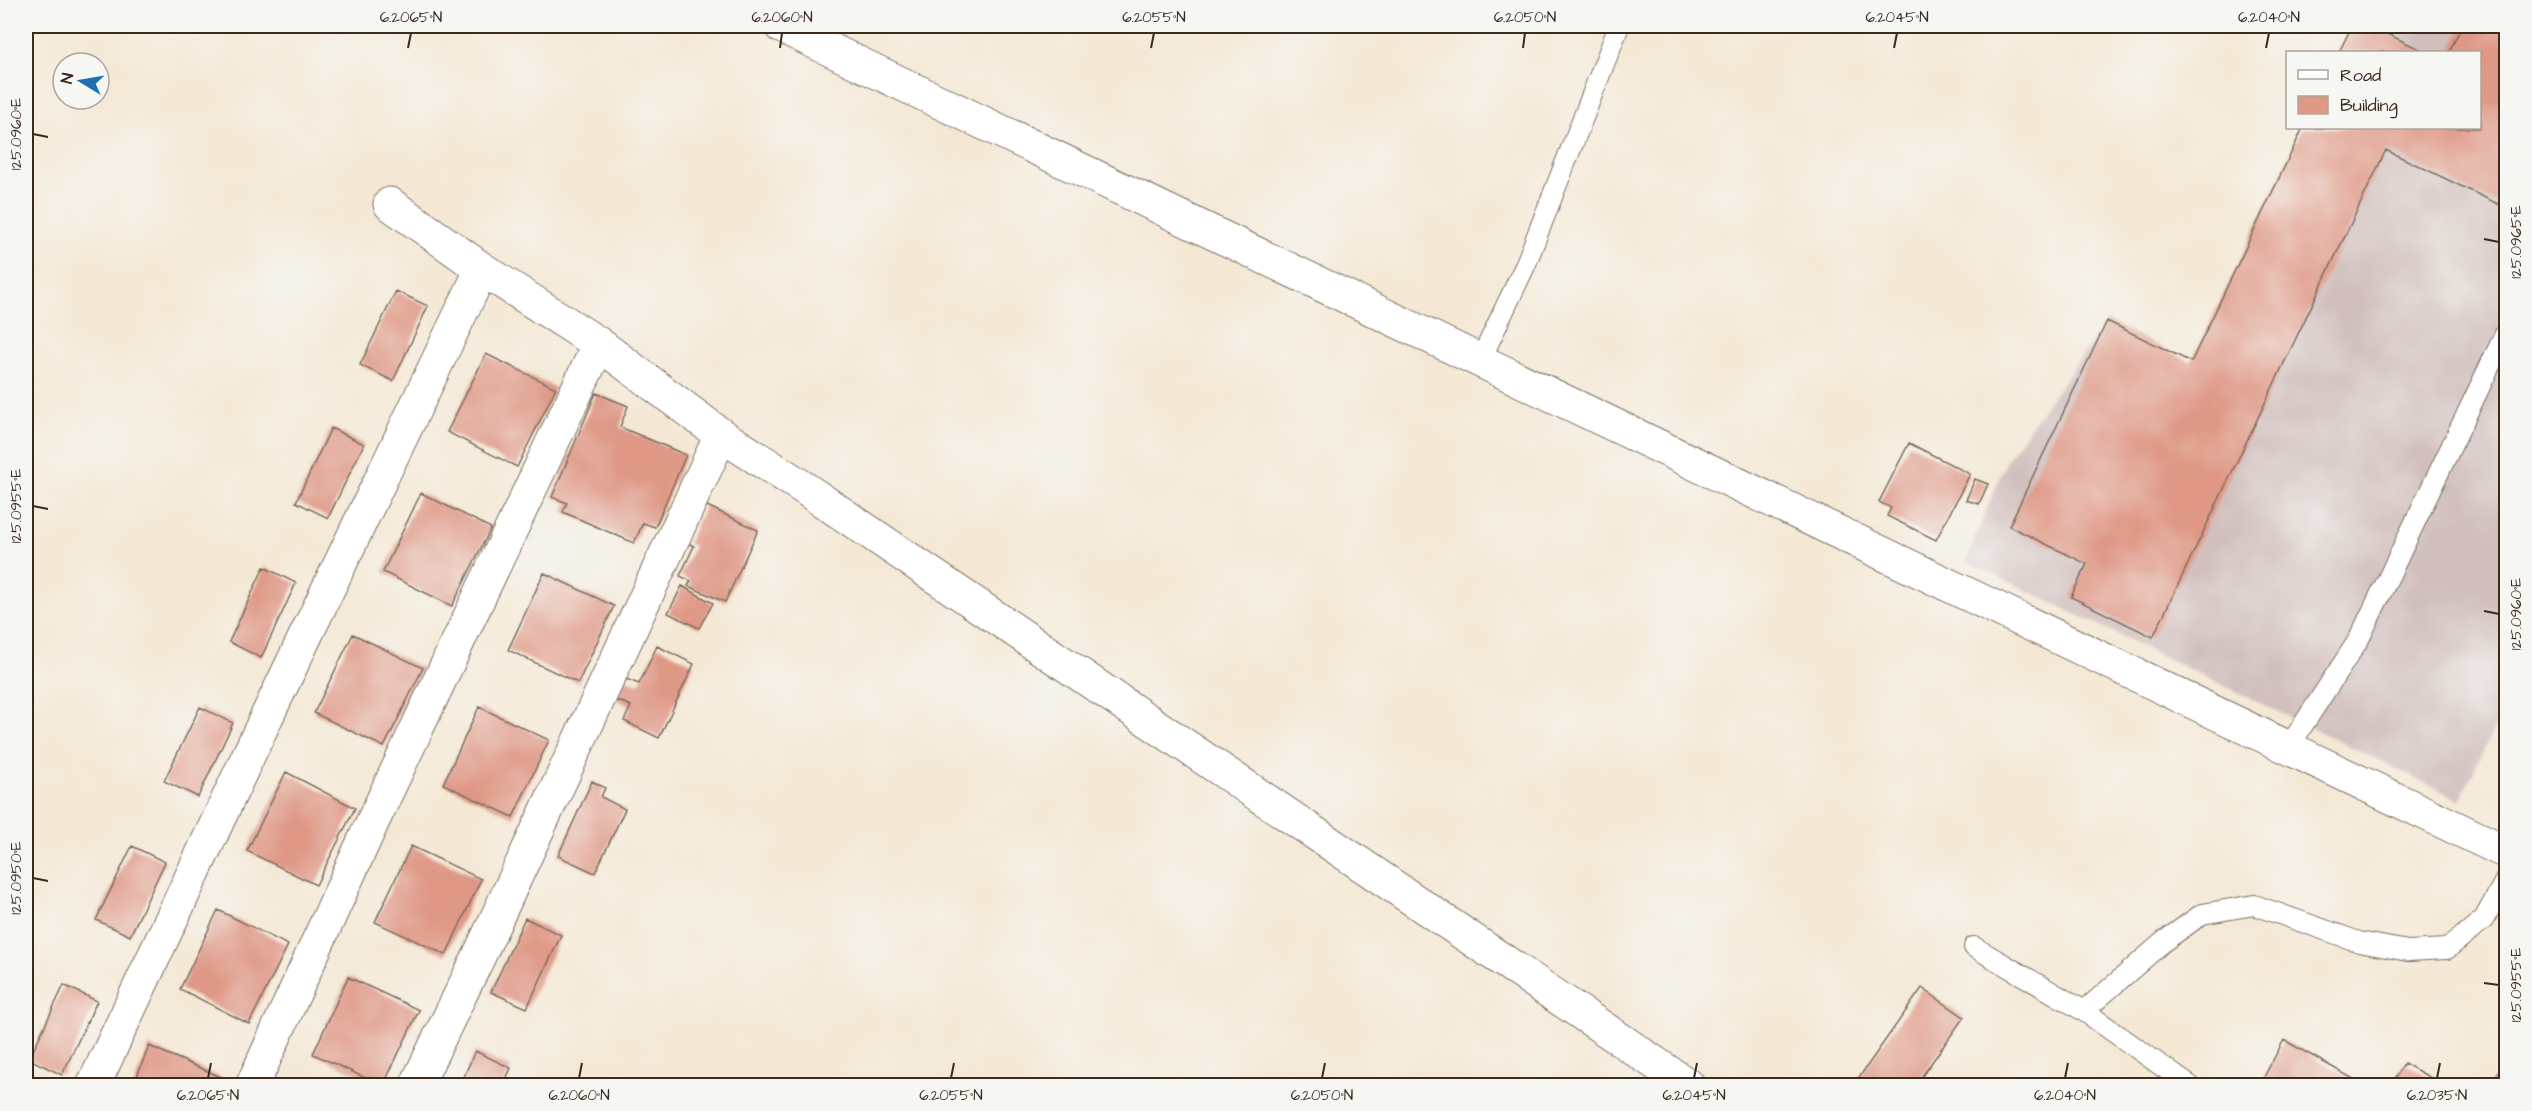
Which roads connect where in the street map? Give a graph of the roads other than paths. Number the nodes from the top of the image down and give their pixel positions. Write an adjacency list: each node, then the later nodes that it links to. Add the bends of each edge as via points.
1 (781, 26): 7 (street)
2 (1619, 26): 7 (lane, via 1529,255)
3 (390, 204): 4 (street)
4 (482, 269): 6 (street); 14 (street)
5 (2506, 332): 9 (lane, via 2359,639)
6 (599, 344): 8 (street); 15 (street)
7 (1480, 361): 9 (street)
8 (721, 435): 16 (street); 17 (street)
9 (2288, 748): 10 (street)
10 (2506, 852)
11 (2506, 879): 13 (lane, via 2484,919 2447,949 2408,951 2359,942 2254,904 2202,914 2163,942)
12 (1974, 947): 13 (lane)
13 (2085, 1011): 18 (lane)
14 (93, 1086)
15 (252, 1086)
16 (416, 1086)
17 (1689, 1086)
18 (2190, 1086)

